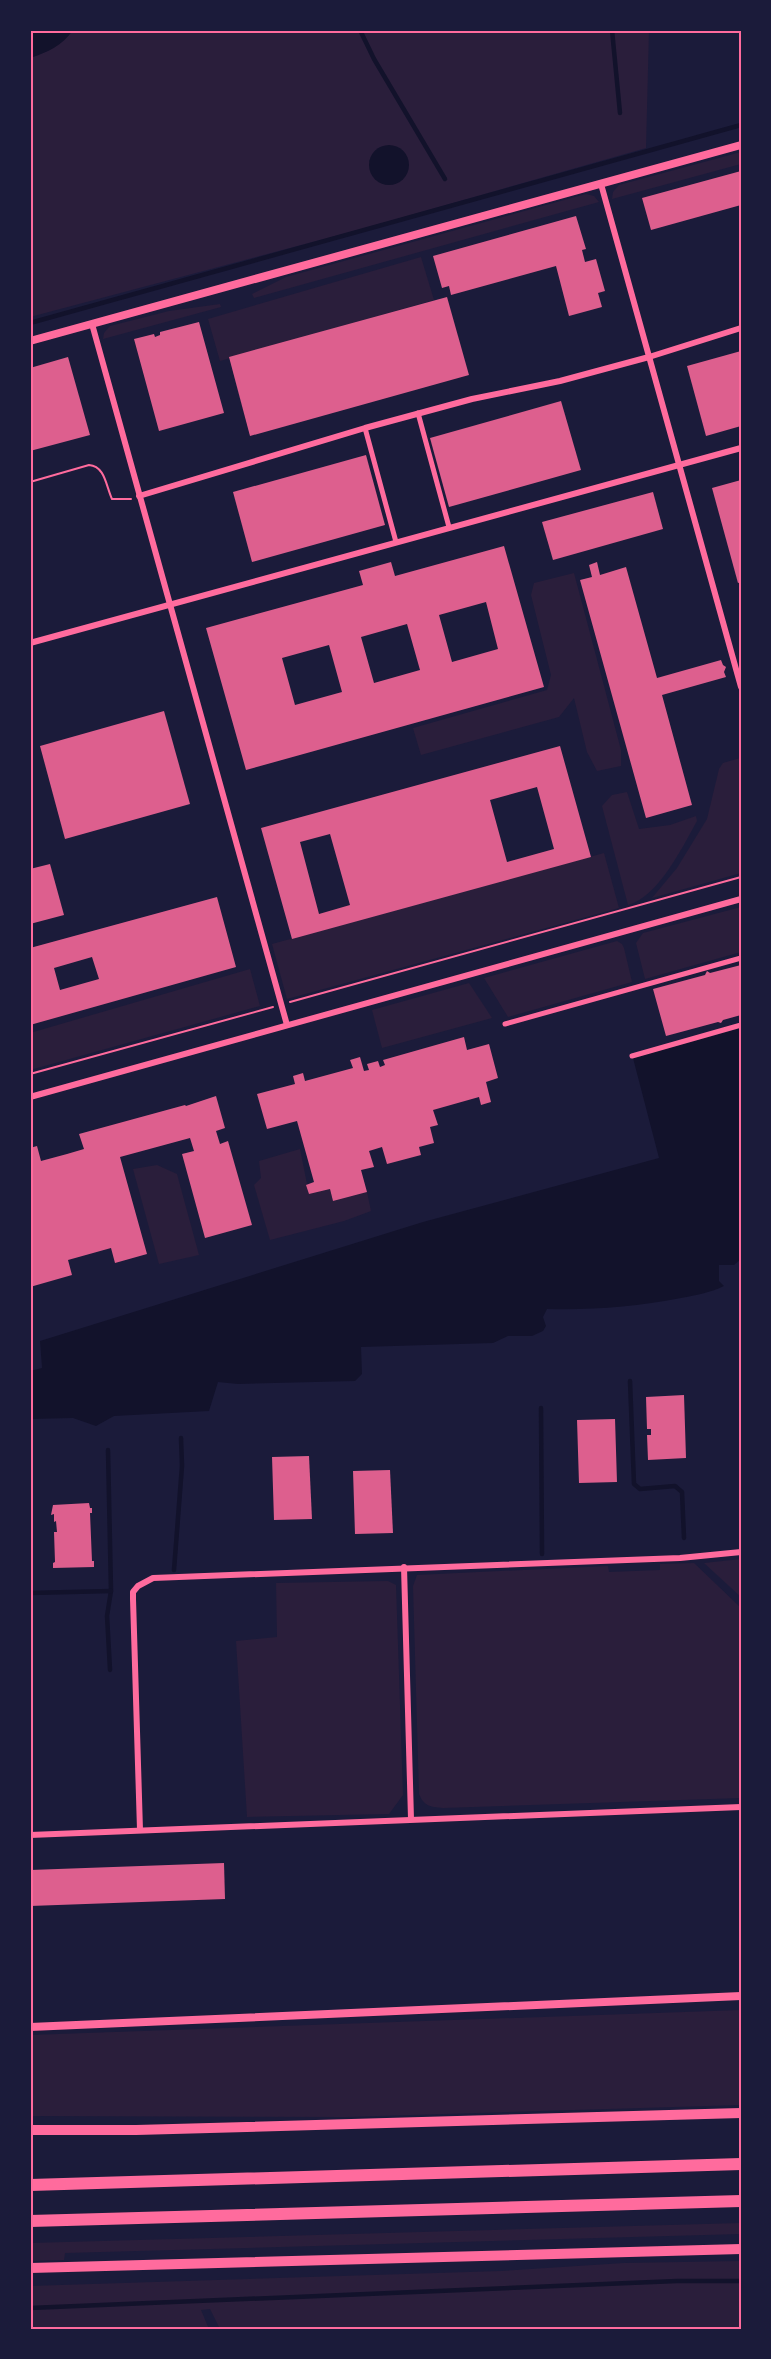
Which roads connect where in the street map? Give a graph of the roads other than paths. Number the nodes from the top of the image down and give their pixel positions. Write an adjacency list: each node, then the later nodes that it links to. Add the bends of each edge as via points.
1 (741, 145): 2 (street)
2 (601, 184): 3 (street); 6 (street)
3 (92, 324): 5 (street); 11 (street)
4 (741, 327): 6 (street)
5 (30, 341)
6 (649, 357): 7 (street); 10 (street)
7 (418, 413): 8 (street); 12 (street)
8 (365, 428): 11 (street); 13 (street)
9 (741, 448): 10 (street)
10 (679, 465): 12 (street); 16 (street)
11 (139, 496): 14 (street)
12 (449, 527): 13 (street)
13 (396, 542): 14 (street)
14 (170, 606): 15 (street); 20 (street)
15 (30, 644)
16 (741, 687)
17 (741, 899): 20 (street)
18 (741, 958): 19 (street)
19 (505, 1024)
20 (287, 1025): 23 (street)
21 (741, 1025): 22 (street)
22 (632, 1056)
23 (30, 1097)
24 (741, 1552): 25 (street, via 680,1558)
25 (404, 1568): 27 (street); 28 (street, via 153,1578 138,1586 133,1599)
26 (741, 1807): 27 (street)
27 (411, 1819): 28 (street)
28 (140, 1830): 29 (street)
29 (30, 1835)
30 (741, 1996): 31 (street)
31 (30, 2027)
32 (741, 2113): 33 (highway)
33 (30, 2130)
34 (741, 2164): 35 (highway)
35 (30, 2185)
36 (741, 2201): 37 (highway)
37 (30, 2221)
38 (741, 2249): 39 (highway)
39 (30, 2270)

